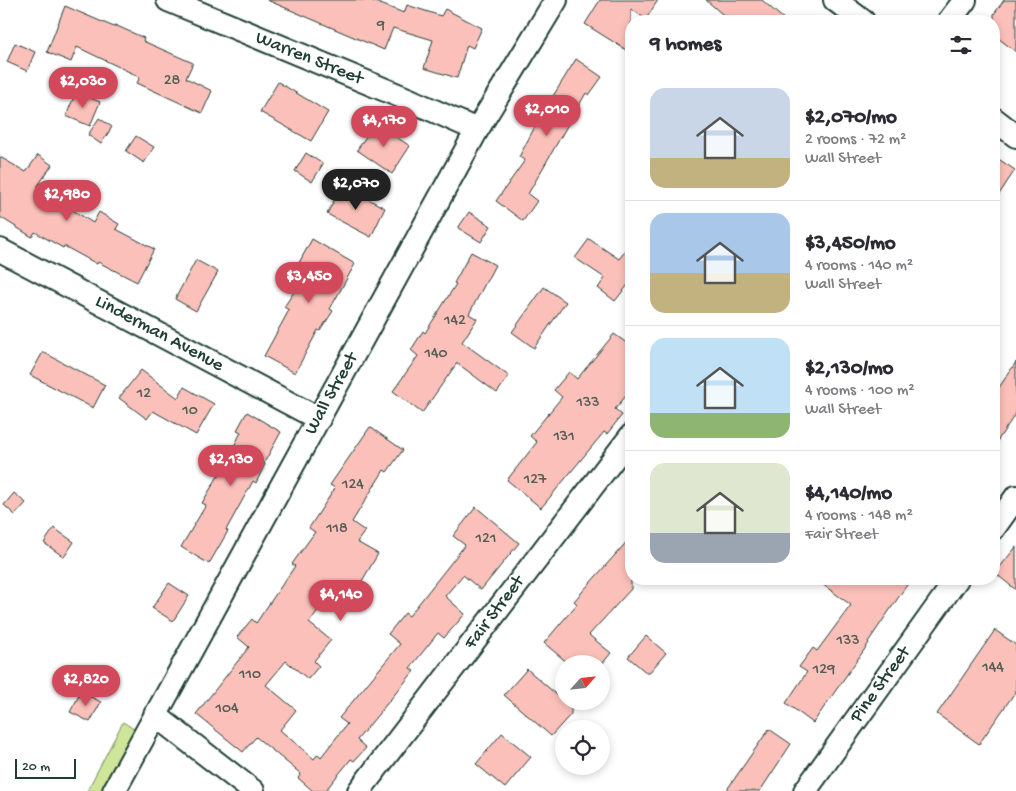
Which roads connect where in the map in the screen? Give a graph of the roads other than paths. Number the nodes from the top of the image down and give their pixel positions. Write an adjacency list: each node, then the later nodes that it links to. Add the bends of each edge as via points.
1 (168, 0): 8 (street, Warren Street)
2 (556, 0): 8 (street, Wall Street)
3 (835, 0): 5 (street)
4 (965, 0): 6 (street)
5 (856, 15)
6 (953, 15)
7 (1000, 124): 9 (street)
8 (477, 130): 11 (street, Wall Street)
9 (1016, 136)
10 (0, 250): 11 (street, Linderman Avenue)
11 (319, 418): 16 (street, Wall Street)
12 (625, 444): 19 (street, Fair Street)
13 (1016, 497): 14 (street)
14 (1000, 520)
15 (953, 585): 20 (street, Pine Street)
16 (156, 715): 17 (street, Wall Street); 18 (street)
17 (114, 791)
18 (253, 791)
19 (359, 791)
20 (805, 791)

